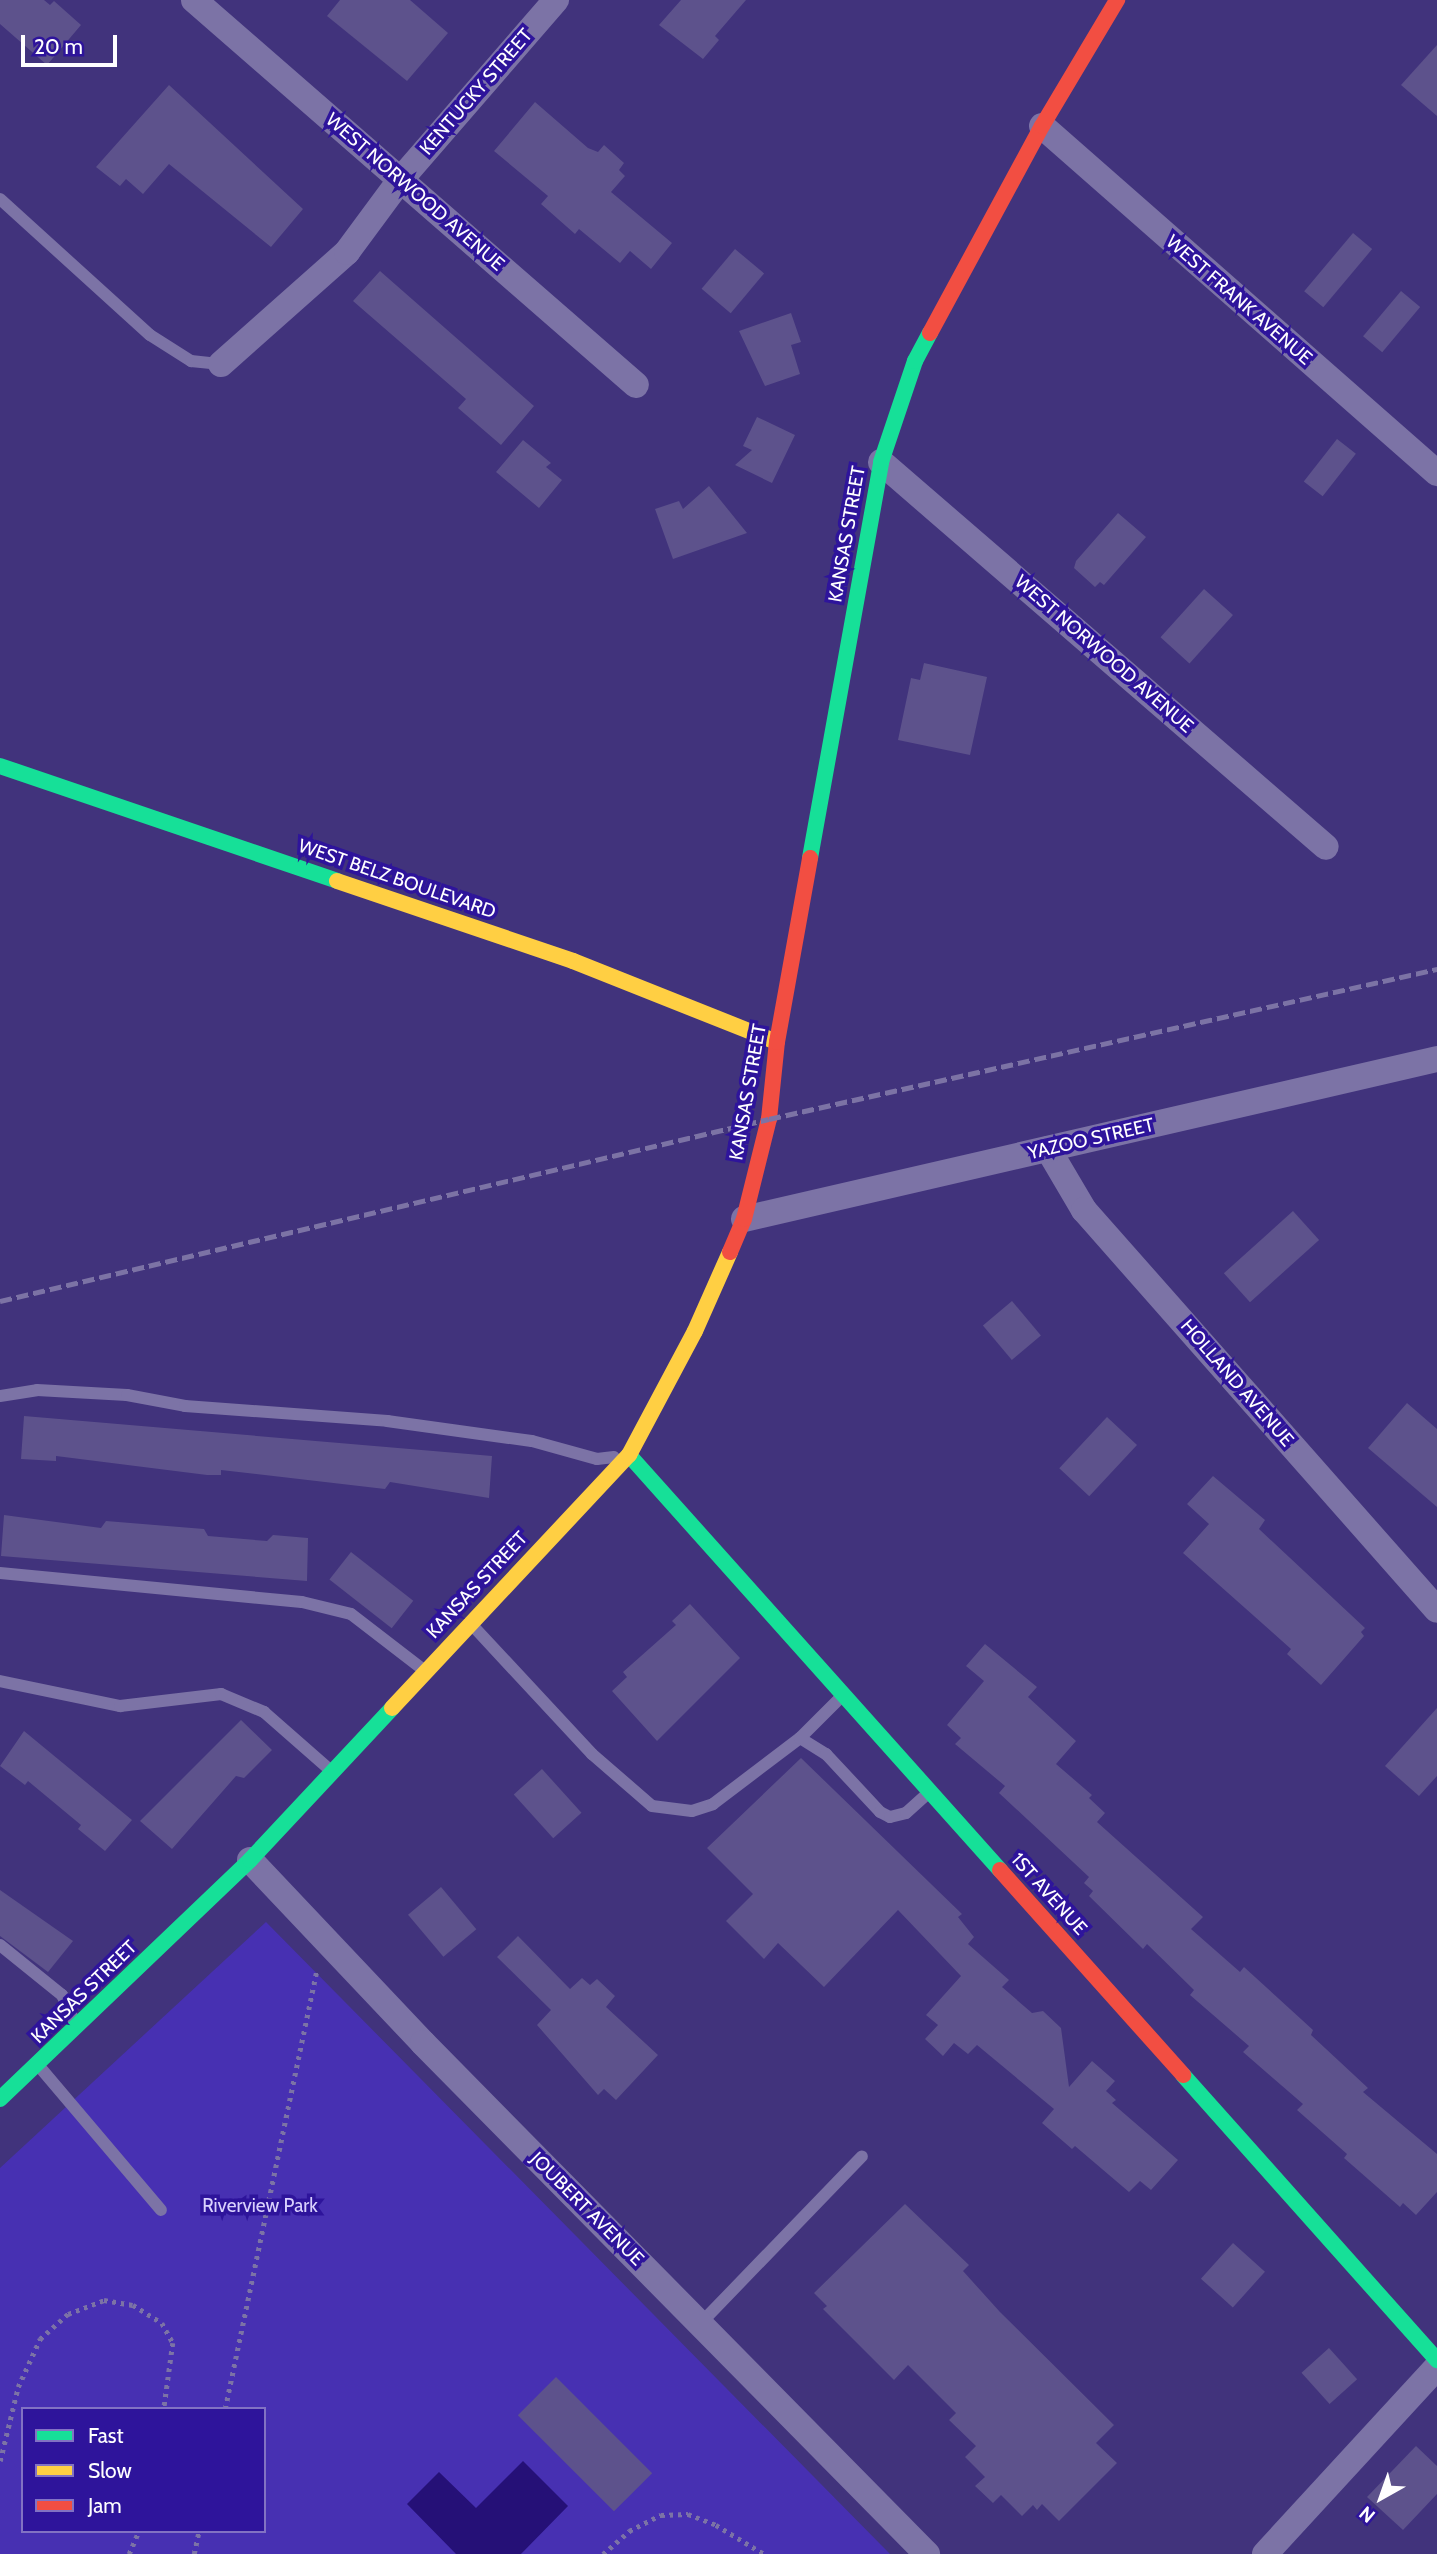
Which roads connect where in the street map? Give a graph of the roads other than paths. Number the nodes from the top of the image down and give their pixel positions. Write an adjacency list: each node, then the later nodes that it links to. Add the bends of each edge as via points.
1 (194, 0): 5 (street, WEST NORWOOD AVENUE)
2 (556, 0): 5 (street, KENTUCKY STREET)
3 (1117, 0): 4 (street, KANSAS STREET)
4 (1042, 126): 9 (street, KANSAS STREET, via 915,361); 10 (street, WEST FRANK AVENUE)
5 (401, 179): 7 (street, KENTUCKY STREET, via 347,252); 8 (street, WEST NORWOOD AVENUE)
6 (0, 199): 7 (lane, via 150,335 191,360)
7 (221, 364)
8 (636, 386)
9 (881, 462): 12 (street, WEST NORWOOD AVENUE); 13 (street, KANSAS STREET)
10 (1437, 473)
11 (0, 766): 13 (street, WEST BELZ BOULEVARD, via 573,961)
12 (1326, 847)
13 (777, 1042): 16 (street, KANSAS STREET, via 769,1119)
14 (1437, 1059): 15 (street, YAZOO STREET)
15 (1048, 1149): 16 (street, YAZOO STREET); 20 (street, HOLLAND AVENUE, via 1084,1210)
16 (744, 1219): 18 (street, KANSAS STREET, via 695,1331)
17 (0, 1396): 18 (lane, via 37,1390 127,1395 185,1406 387,1421 532,1441 597,1459)
18 (629, 1455): 21 (street, KANSAS STREET); 24 (street, 1ST AVENUE)
19 (0, 1573): 22 (lane, via 302,1602 351,1614)
20 (1437, 1610)
21 (471, 1623): 22 (street, KANSAS STREET); 25 (lane, via 592,1754 652,1805 692,1811 713,1804)
22 (425, 1671): 26 (street, KANSAS STREET)
23 (0, 1681): 26 (lane, via 120,1706 221,1694 264,1712)
24 (843, 1695): 25 (lane); 27 (street, 1ST AVENUE)
25 (800, 1738): 27 (lane, via 826,1754 890,1817 905,1813)
26 (332, 1772): 28 (street, KANSAS STREET)
27 (929, 1792): 36 (street, 1ST AVENUE)
28 (250, 1860): 30 (street, KANSAS STREET); 35 (street, JOUBERT AVENUE)
29 (0, 1945): 30 (lane, via 62,1995)
30 (76, 2028): 31 (street, KANSAS STREET)
31 (38, 2065): 32 (street, KANSAS STREET); 34 (lane)
32 (0, 2099)
33 (862, 2156): 35 (lane)
34 (161, 2210)
35 (700, 2324): 38 (street, JOUBERT AVENUE)
36 (1437, 2360)
37 (1437, 2367): 39 (street)
38 (928, 2554)
39 (1265, 2554)

